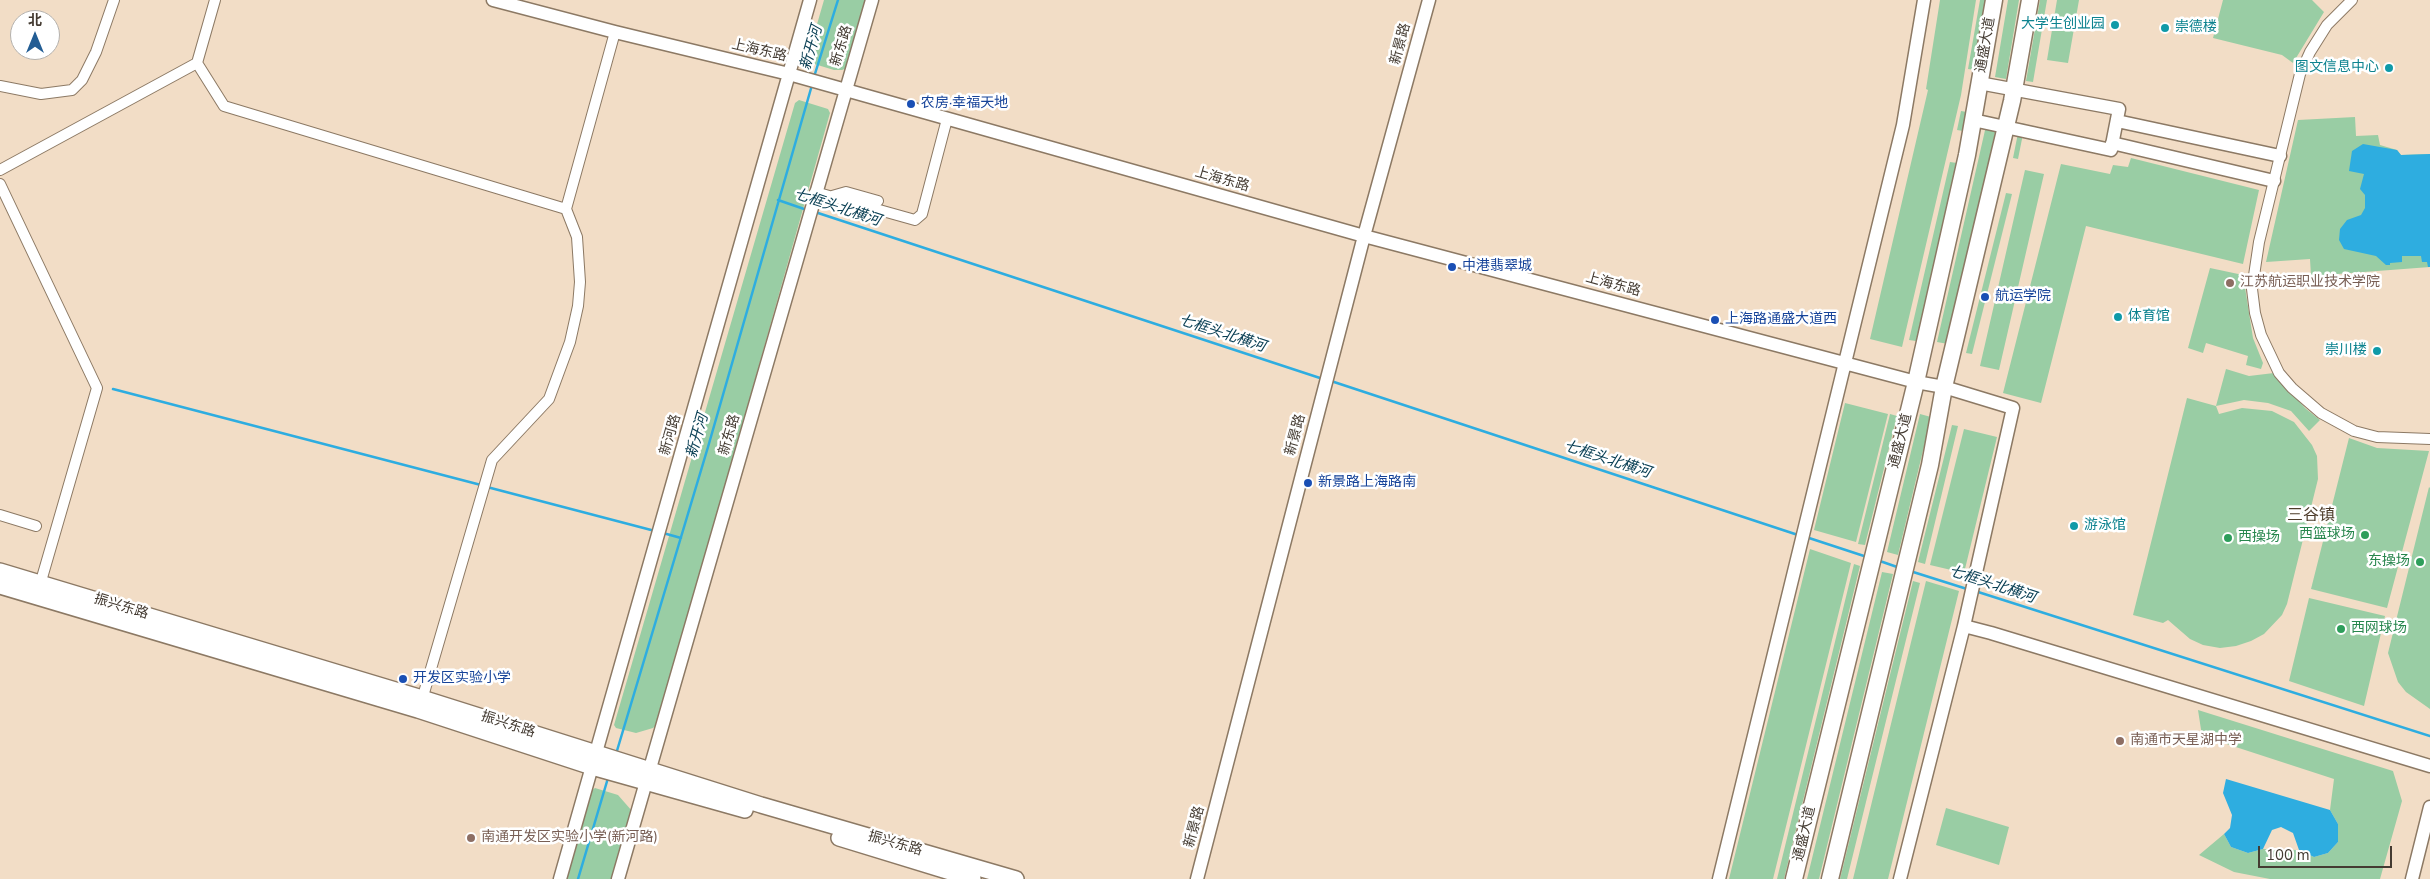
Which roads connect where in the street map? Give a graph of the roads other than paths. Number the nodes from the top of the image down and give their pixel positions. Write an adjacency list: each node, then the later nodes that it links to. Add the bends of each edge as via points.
1 (114, 0): 15 (street, via 96,52 82,80 72,90 42,94)
2 (215, 0): 12 (street)
3 (493, 0): 11 (street, 上海东路)
4 (810, 0): 13 (street, 新河路)
5 (872, 0): 17 (street, 新东路)
6 (1429, 0): 31 (street, 新景路)
7 (1924, 0): 32 (street, via 1903,125)
8 (1994, 0): 14 (main road, 通盛大道)
9 (2030, 0): 16 (main road)
10 (2352, 0): 23 (street, via 2327,25 2310,52 2300,74)
11 (615, 32): 13 (street, 上海东路); 30 (street)
12 (197, 63): 24 (street); 30 (street, via 224,106)
13 (789, 74): 17 (street, 上海东路); 43 (street, 新河路, via 657,539)
14 (1979, 83): 16 (street); 19 (main road, 通盛大道)
15 (0, 86)
16 (2014, 89): 20 (street, via 2119,109); 21 (main road)
17 (845, 90): 18 (street, 上海东路); 27 (street, 新东路)
18 (947, 119): 28 (street, via 922,214 914,220); 31 (street, 上海东路)
19 (1973, 120): 21 (street); 33 (main road, 通盛大道)
20 (2117, 121): 22 (street); 23 (street)
21 (2006, 127): 22 (street, via 2111,150); 34 (main road)
22 (2112, 143): 25 (street)
23 (2280, 156): 25 (street)
24 (0, 170)
25 (2274, 181): 35 (street, via 2259,242 2252,289 2261,334 2279,372 2321,413 2354,431 2377,437)
26 (0, 184): 40 (street, via 97,388)
27 (815, 195): 28 (street); 45 (street, 新东路)
28 (831, 196): 29 (street, via 846,192)
29 (878, 201)
30 (566, 209): 42 (street, via 578,237 580,282 570,342 549,399 492,460)
31 (1364, 236): 32 (street, 上海东路); 51 (street, 新景路)
32 (1845, 362): 33 (street, 上海东路); 52 (street)
33 (1916, 382): 34 (street, 上海东路); 53 (main road, 通盛大道)
34 (1944, 387): 41 (street, 上海东路, via 2013,408); 54 (main road, via 1930,465)
35 (2430, 439)
36 (0, 515): 37 (street)
37 (36, 526)
38 (0, 572): 40 (main road, 振兴东路)
39 (0, 586): 40 (main road, 振兴东路)
40 (39, 590): 42 (main road, 振兴东路)
41 (1964, 625): 44 (street); 55 (street)
42 (420, 704): 43 (main road, 振兴东路)
43 (606, 763): 45 (main road, 振兴东路); 47 (street, 新河路)
44 (2430, 766)
45 (648, 775): 48 (street, 新东路); 49 (main road, 振兴东路); 50 (main road, 振兴东路)
46 (2430, 806): 56 (street)
47 (560, 879)
48 (618, 879)
49 (973, 879)
50 (1016, 879)
51 (1197, 879)
52 (1719, 879)
53 (1794, 879)
54 (1830, 879)
55 (1900, 879)
56 (2412, 879)

